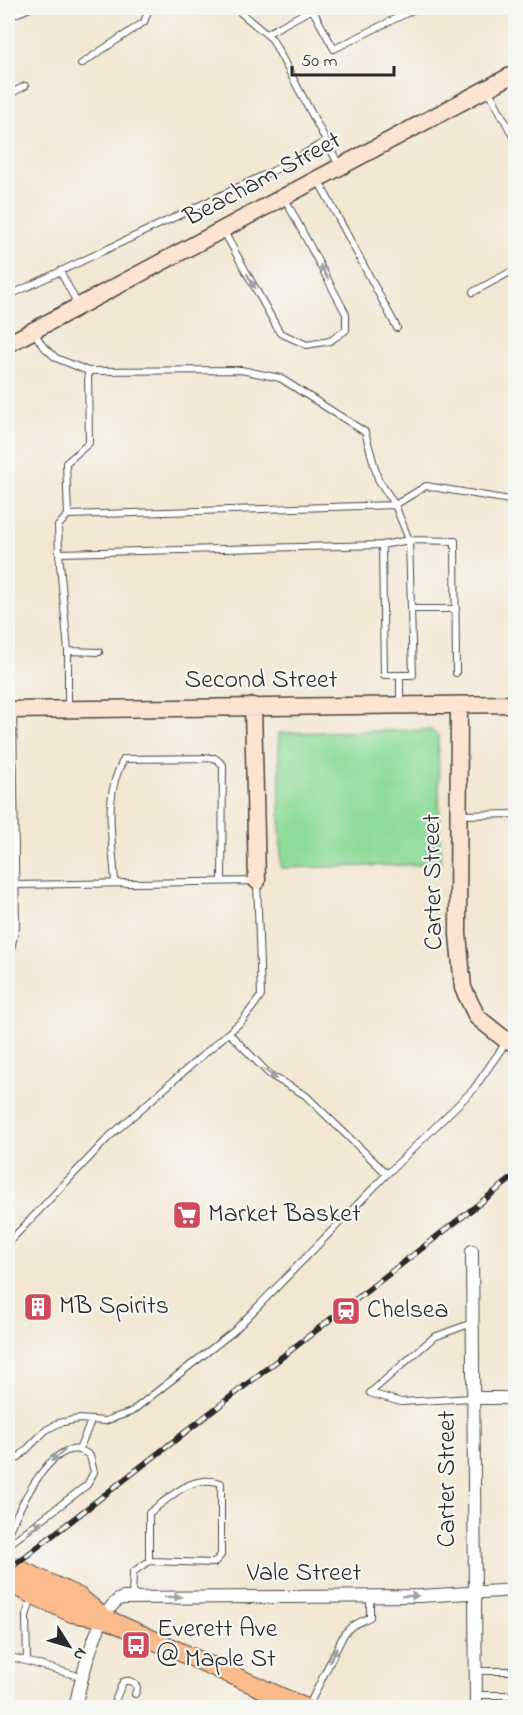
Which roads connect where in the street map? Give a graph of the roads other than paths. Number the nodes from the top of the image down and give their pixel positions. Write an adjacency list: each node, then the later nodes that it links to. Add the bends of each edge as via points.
1 (30, 8): 5 (lane)
2 (145, 8): 7 (lane, via 144,21)
3 (235, 8): 6 (lane)
4 (417, 8): 6 (lane, via 334,50 312,9)
5 (11, 13)
6 (268, 33): 12 (lane)
7 (81, 64)
8 (516, 73): 10 (main road, Beacham Street)
9 (25, 86): 11 (lane)
10 (488, 89): 13 (lane); 14 (main road, Beacham Street)
11 (8, 95)
12 (326, 141): 14 (lane); 19 (lane, via 283,166)
13 (516, 142)
14 (340, 167): 15 (main road, Beacham Street)
15 (317, 179): 16 (main road, Beacham Street); 23 (lane)
16 (284, 197): 17 (main road, Beacham Street); 17 (lane, one-way to 16, via 280,333 307,345 330,341 346,330 346,314)
17 (223, 230): 22 (main road, Beacham Street)
18 (516, 269): 20 (lane)
19 (60, 271): 21 (lane); 22 (lane)
20 (473, 292)
21 (8, 296)
22 (79, 307): 24 (main road, Beacham Street)
23 (397, 328)
24 (34, 331): 25 (main road, Beacham Street); 26 (lane, via 56,358)
25 (8, 344)
26 (88, 371): 28 (lane, via 241,370 280,378 365,432 378,479); 29 (lane, via 89,443 66,463)
27 (516, 501): 28 (lane, via 426,486)
28 (395, 505): 29 (lane); 30 (lane)
29 (68, 515): 32 (lane, via 58,526)
30 (410, 540): 31 (lane); 33 (lane); 34 (lane, via 455,540)
31 (382, 545): 32 (lane); 38 (lane, via 384,675)
32 (59, 553): 35 (lane)
33 (413, 609): 34 (lane); 38 (lane, via 413,675)
34 (456, 609): 37 (lane)
35 (68, 651): 36 (lane); 43 (lane)
36 (99, 652)
37 (456, 674)
38 (400, 675): 42 (lane)
39 (516, 704): 40 (main road, Second Street)
40 (459, 705): 42 (main road, Second Street); 47 (main road, Carter Street)
41 (253, 706): 42 (main road, Second Street); 43 (main road, Second Street); 49 (main road)
42 (400, 706)
43 (68, 709): 44 (main road, Second Street)
44 (10, 710): 45 (lane)
45 (11, 758): 51 (lane)
46 (516, 814): 47 (lane)
47 (458, 815): 54 (main road, Carter Street, via 458,934 463,988 477,1017)
48 (222, 881): 49 (lane); 50 (lane); 50 (lane, via 223,765 215,758 124,759 113,777 110,802)
49 (258, 881): 53 (lane, via 261,996)
50 (115, 883): 51 (lane)
51 (15, 885): 52 (lane, via 16,927)
52 (8, 961)
53 (229, 1033): 55 (lane, one-way to 55, via 270,1075 305,1095); 56 (lane, via 110,1136)
54 (511, 1042): 55 (lane, via 473,1090)
55 (387, 1174): 61 (lane, via 234,1331 131,1412 112,1420)
56 (8, 1244)
57 (472, 1251): 58 (street, Carter Street)
58 (473, 1323): 59 (street, Carter Street); 59 (lane, via 434,1337 370,1393 401,1402)
59 (473, 1398): 60 (street); 71 (street, Carter Street)
60 (516, 1398)
61 (91, 1421): 62 (lane); 63 (lane, via 70,1419 54,1425)
62 (80, 1450): 64 (lane, one-way to 64, via 63,1450 51,1461); 65 (lane, one-way to 62, via 83,1489 94,1472 92,1459)
63 (8, 1463)
64 (8, 1533)
65 (8, 1545)
66 (149, 1561): 66 (lane, via 214,1563 222,1556 221,1483 190,1483 149,1513); 74 (lane, via 133,1572)
67 (8, 1564): 72 (main road)
68 (8, 1583): 70 (main road)
69 (516, 1590): 71 (street, Vale Street)
70 (38, 1591): 72 (lane); 75 (main road, via 80,1615); 77 (lane, via 26,1612)
71 (475, 1592): 73 (street, Vale Street, one-way to 71); 78 (street, Carter Street)
72 (72, 1594): 75 (main road)
73 (370, 1596): 74 (street, Vale Street, one-way to 73); 84 (lane, one-way to 73, via 344,1634 370,1617)
74 (132, 1598): 75 (street, Vale Street, via 114,1601)
75 (104, 1618): 80 (street); 84 (main road)
76 (8, 1656): 77 (lane)
77 (27, 1661): 80 (lane)
78 (476, 1671): 79 (lane); 83 (street, Carter Street)
79 (516, 1671)
80 (82, 1677): 85 (street)
81 (135, 1694): 86 (lane, via 135,1684 123,1682)
82 (516, 1695): 83 (lane)
83 (476, 1701)
84 (300, 1706)
85 (75, 1707)
86 (112, 1707)

